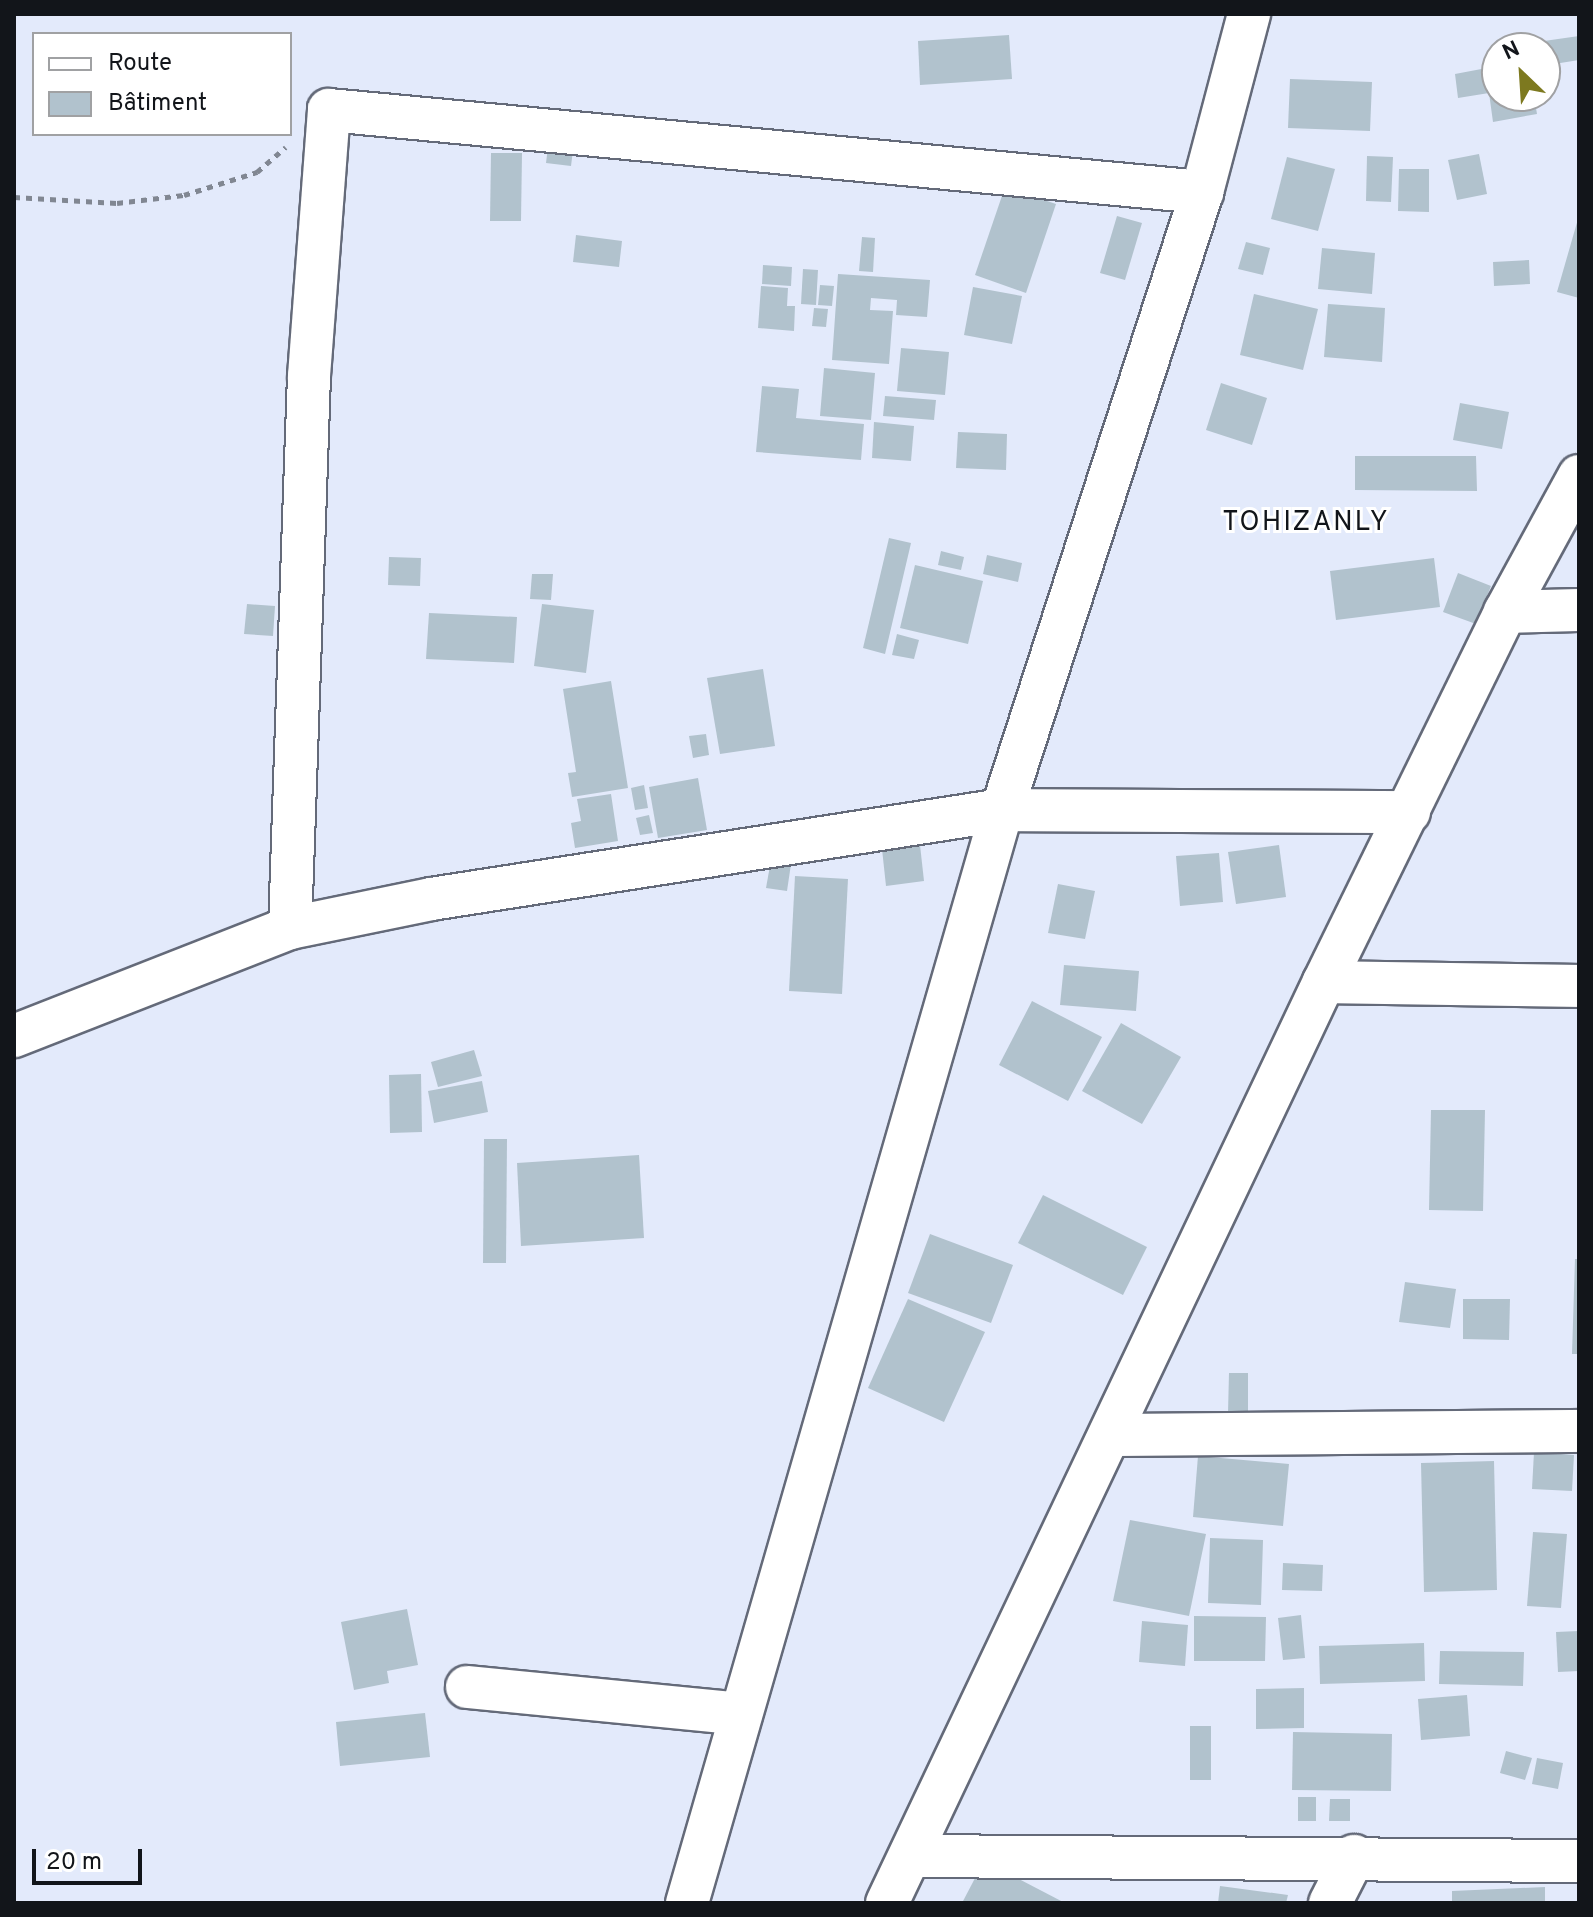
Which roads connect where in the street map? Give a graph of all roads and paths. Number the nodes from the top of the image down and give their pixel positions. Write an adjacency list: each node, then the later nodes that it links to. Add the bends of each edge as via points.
1 (1249, 14): 3 (street)
2 (329, 110): 3 (street); 4 (path, via 257,172 184,195 117,203); 10 (street, via 309,376)
3 (1202, 192): 8 (street)
4 (14, 197)
5 (1579, 476): 7 (street)
6 (1579, 610): 7 (street)
7 (1505, 612): 9 (street)
8 (1002, 810): 9 (street); 10 (street, via 431,899); 17 (street)
9 (1409, 812): 11 (street)
10 (290, 928): 13 (street)
11 (1324, 982): 12 (street); 15 (street)
12 (1579, 986)
13 (14, 1036)
14 (1579, 1431): 15 (street)
15 (1110, 1435): 18 (street)
16 (467, 1687): 17 (street)
17 (741, 1714): 21 (street)
18 (911, 1856): 19 (street); 22 (street)
19 (1354, 1856): 20 (street); 23 (street)
20 (1579, 1861)
21 (687, 1903)
22 (887, 1903)
23 (1330, 1903)

